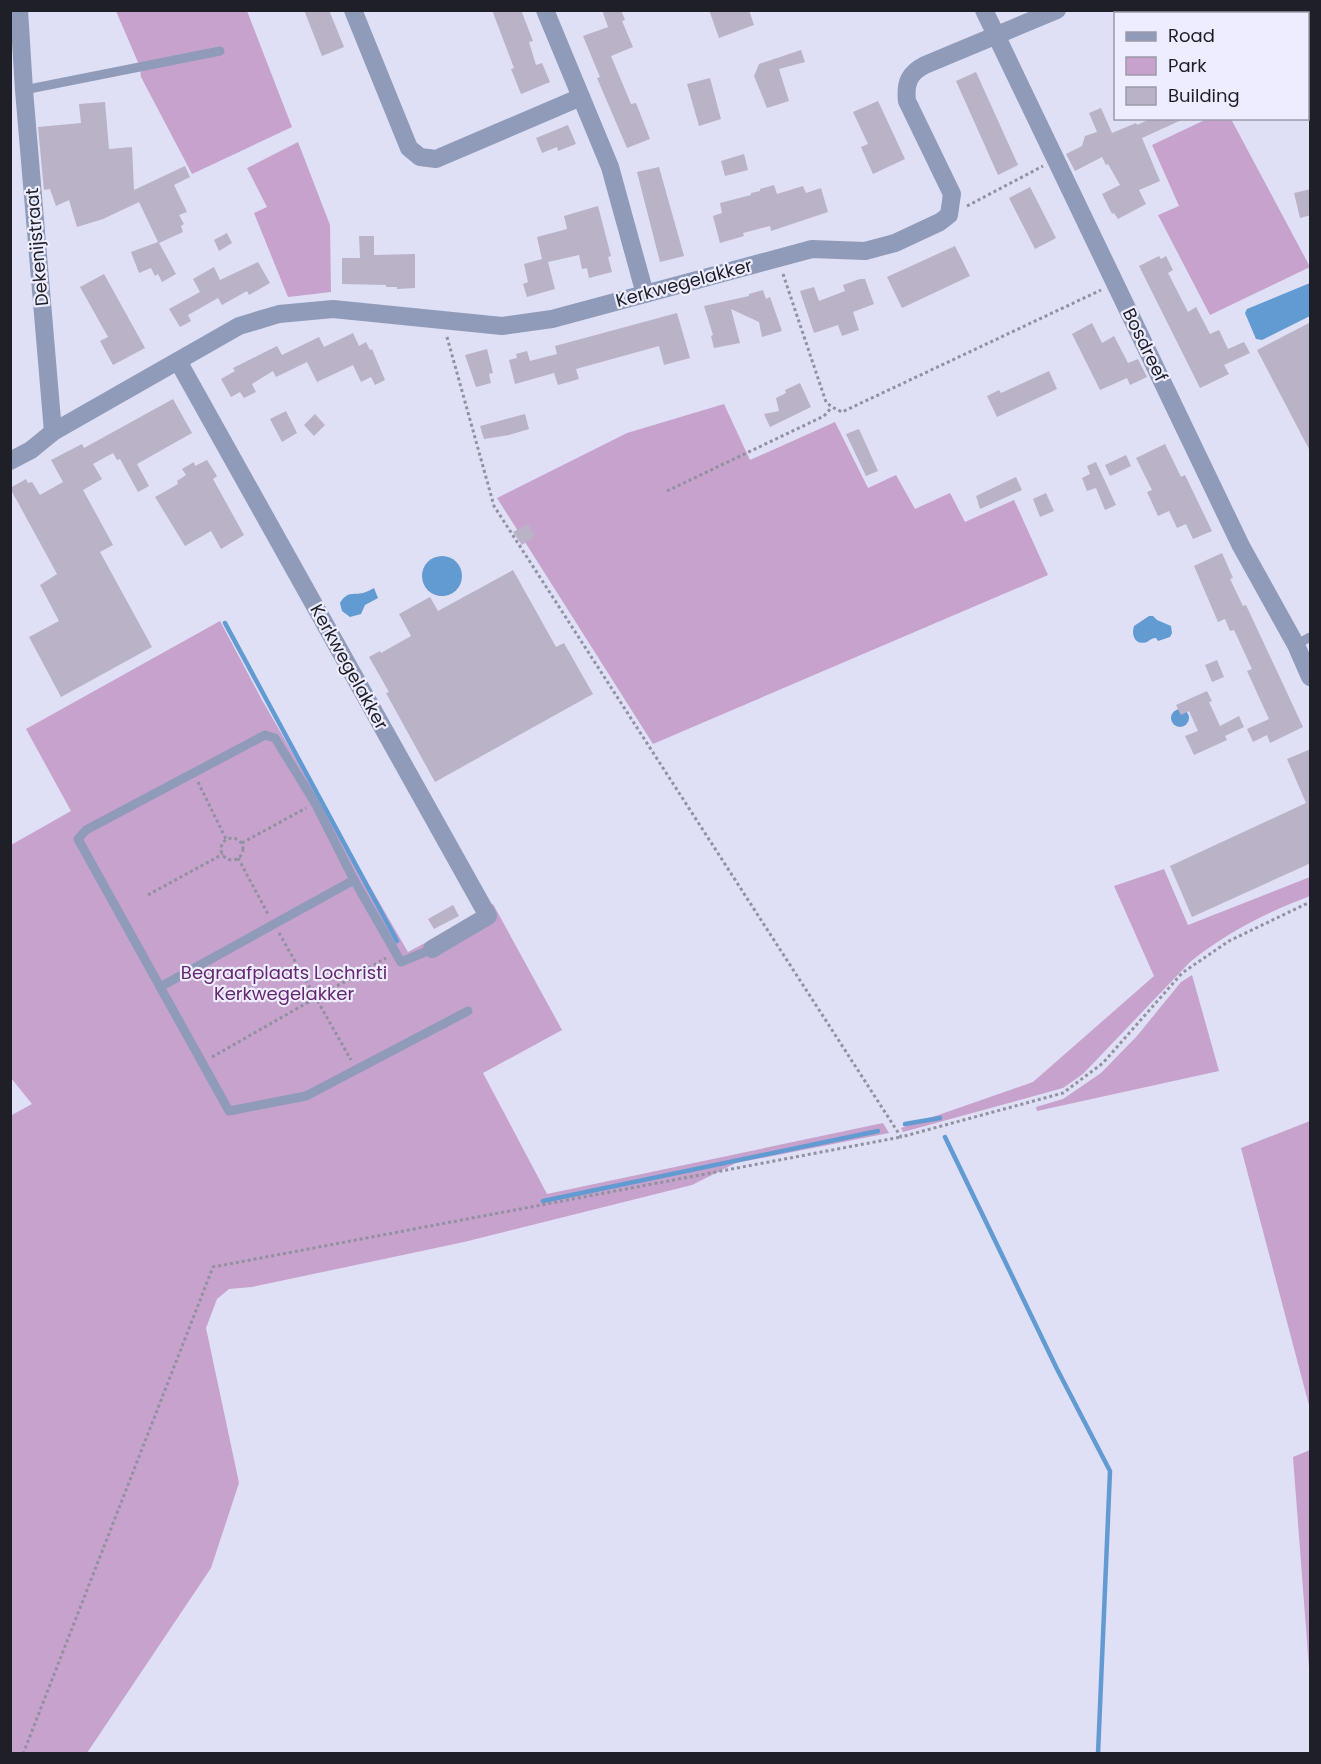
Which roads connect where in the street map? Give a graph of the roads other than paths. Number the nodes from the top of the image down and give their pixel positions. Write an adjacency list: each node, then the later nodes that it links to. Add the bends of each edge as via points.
1 (19, 10): 9 (street, Dekenijstraat)
2 (353, 10): 8 (street, via 410,148 420,156 436,159)
3 (545, 10): 8 (street)
4 (984, 10): 6 (street, Bosdreef)
5 (1057, 10): 6 (street)
6 (997, 37): 10 (street, Kerkwegelakker, via 925,65 908,79 908,101 952,194 949,215 940,222 895,243 865,251 812,249); 14 (street, Bosdreef, via 1241,546)
7 (220, 51): 9 (lane)
8 (581, 97): 10 (street, via 610,167)
9 (20, 100): 12 (street, Dekenijstraat)
10 (645, 294): 11 (street, Kerkwegelakker, via 552,319 502,326 333,309 279,314 239,326)
11 (178, 361): 12 (street, Kerkwegelakker); 17 (street, Kerkwegelakker, via 488,916)
12 (53, 432): 13 (street)
13 (10, 461)
14 (1303, 641): 15 (street, Bosdreef)
15 (1311, 677)
16 (354, 880): 17 (lane, via 401,962); 18 (lane); 18 (lane, via 315,803 275,738 266,735 86,830 78,839)
17 (432, 949)
18 (160, 987): 19 (lane, via 229,1111 306,1096)
19 (468, 1011)

